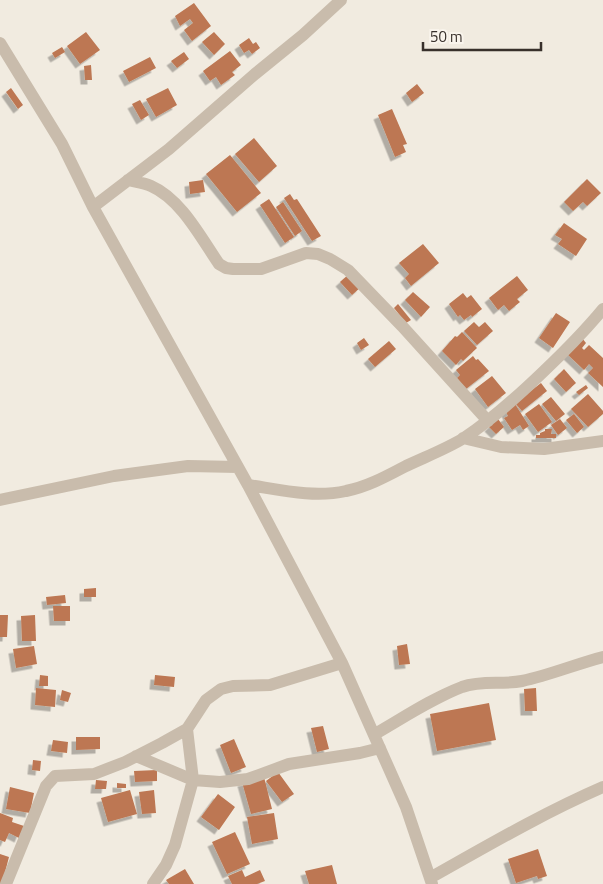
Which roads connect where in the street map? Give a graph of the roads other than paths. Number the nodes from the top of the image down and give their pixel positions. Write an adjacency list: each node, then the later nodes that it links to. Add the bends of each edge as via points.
1 (341, 0): 3 (street, via 170,149)
2 (0, 43): 4 (street, via 62,144)
3 (128, 180): 4 (street); 6 (street, via 151,186 178,206 219,264 226,268 262,268 306,253 318,254 348,270)
4 (93, 207): 9 (street)
5 (603, 309): 6 (street, via 584,333)
6 (488, 421): 7 (street)
7 (463, 438): 8 (street, via 501,447 544,449); 10 (street, via 380,479 347,491 298,493)
8 (603, 441)
9 (238, 467): 10 (street); 11 (street, via 188,466 114,476)
10 (248, 486): 13 (street)
11 (0, 500)
12 (603, 657): 15 (street, via 521,681 483,682 461,688)
13 (342, 663): 14 (street, via 270,685 221,689 206,700); 15 (street)
14 (187, 729): 17 (street); 18 (street)
15 (374, 734): 16 (street)
16 (380, 748): 18 (street, via 290,764 248,779); 20 (street, via 406,807)
17 (136, 756): 18 (street); 21 (street, via 94,774 53,778 46,786)
18 (193, 780): 22 (street, via 175,844)
19 (603, 786): 20 (street, via 530,822)
20 (431, 881)
21 (6, 884)
22 (153, 884)

